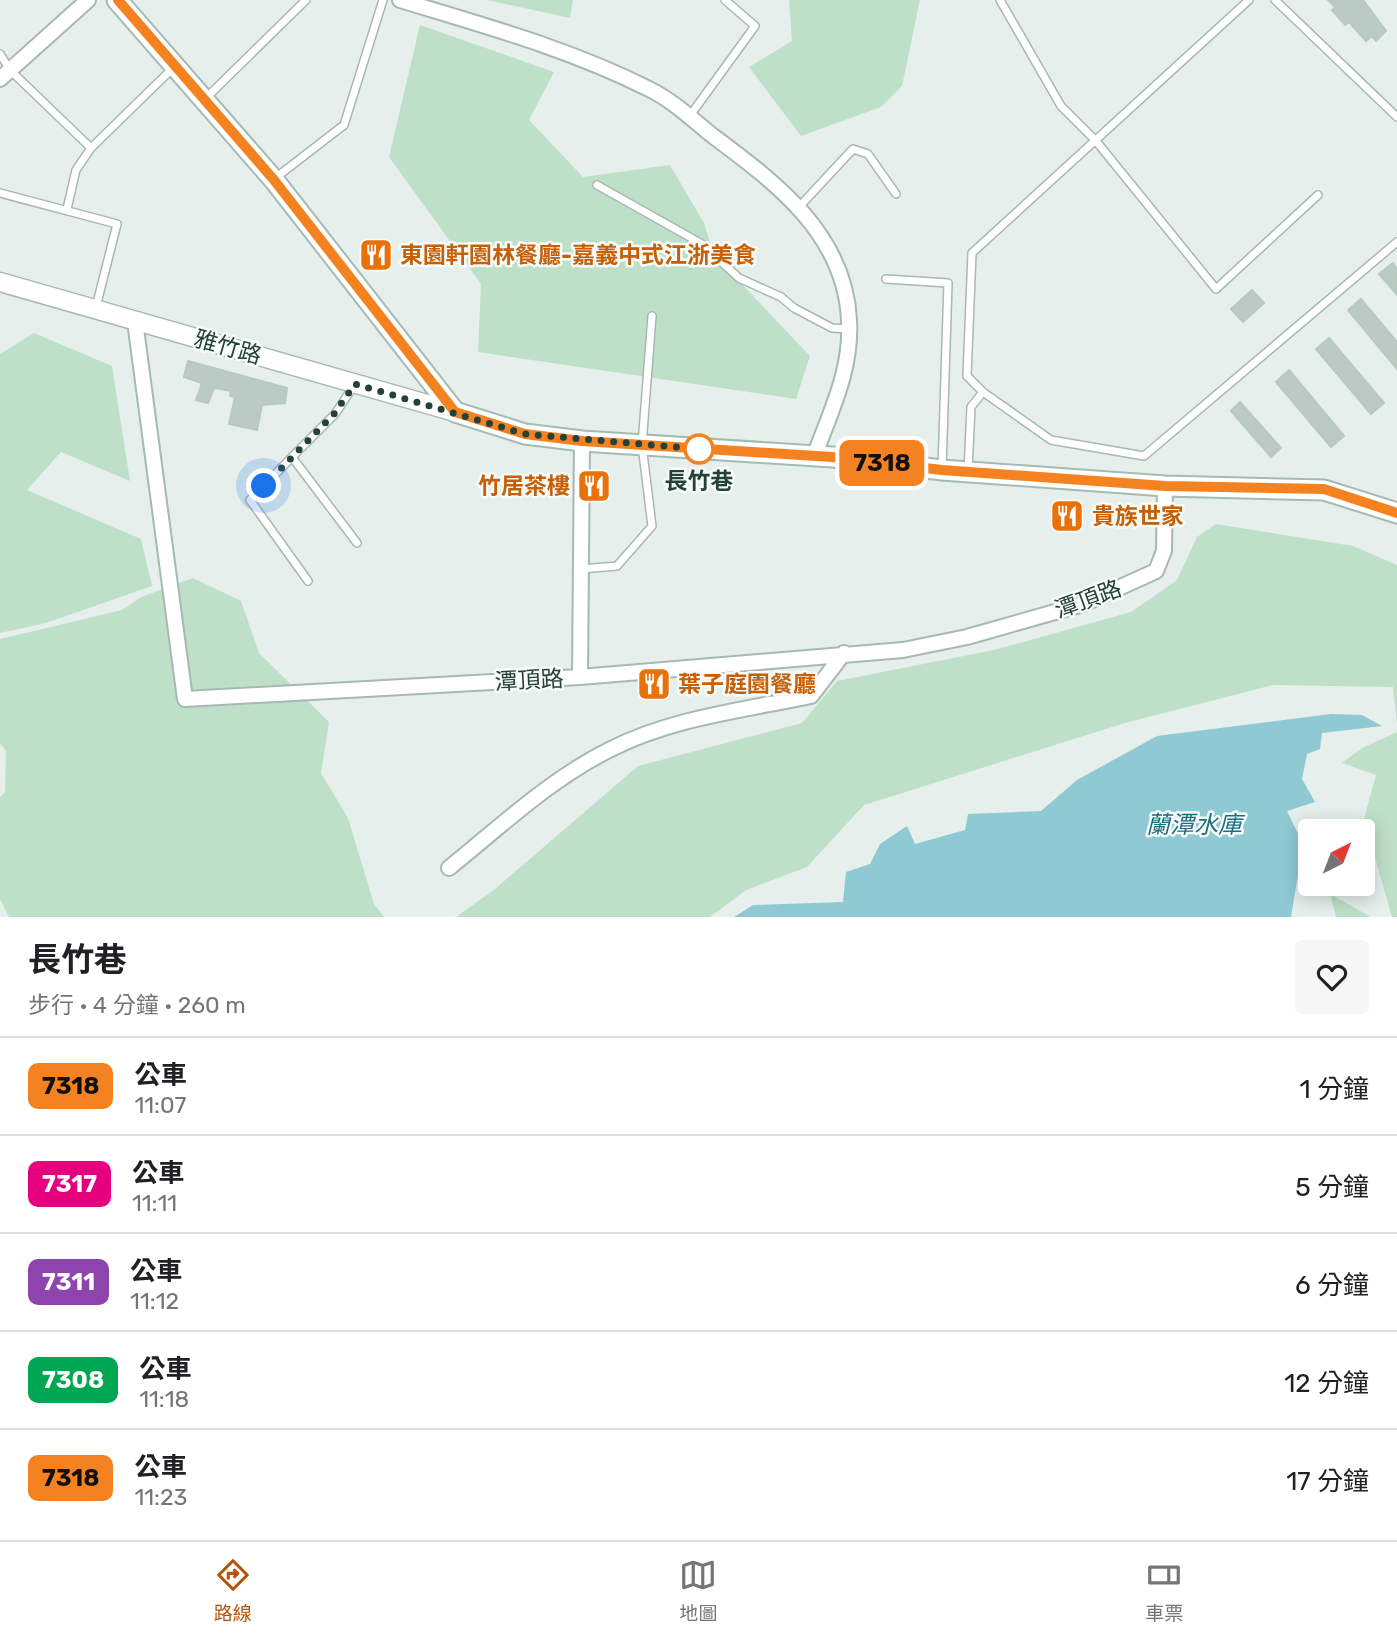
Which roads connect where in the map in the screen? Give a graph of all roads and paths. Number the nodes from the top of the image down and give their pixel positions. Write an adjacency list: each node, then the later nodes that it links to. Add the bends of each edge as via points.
1 (88, 0): 12 (street)
2 (117, 0): 11 (main road)
3 (306, 0): 13 (lane)
4 (383, 0): 18 (lane, via 344,125)
5 (400, 0): 14 (street, via 545,44 652,90)
6 (725, 0): 14 (lane, via 755,26)
7 (1000, 0): 16 (lane, via 1061,106)
8 (1249, 0): 16 (lane)
9 (1275, 0): 15 (lane)
10 (0, 54): 12 (lane)
11 (175, 66): 13 (main road); 17 (lane)
12 (5, 75): 17 (lane)
13 (205, 99): 18 (main road)
14 (689, 117): 23 (street, via 772,180)
15 (1397, 117)
16 (1096, 141): 22 (lane, via 1216,289); 33 (lane, via 972,253 967,376)
17 (91, 148): 24 (lane, via 76,170)
18 (274, 180): 34 (main road)
19 (597, 185): 31 (lane, via 702,244 739,278 832,328)
20 (0, 193): 24 (lane)
21 (896, 194): 23 (lane, via 869,153 853,149)
22 (1318, 195)
23 (799, 207): 31 (street, via 836,258)
24 (67, 209): 28 (lane, via 117,224)
25 (1397, 242): 33 (lane, via 1144,456 1051,440)
26 (886, 279): 39 (lane, via 948,283)
27 (0, 282): 28 (street, 雅竹路)
28 (96, 307): 30 (street, 雅竹路)
29 (652, 316): 36 (lane)
30 (135, 321): 32 (street, 雅竹路); 47 (street, 潭頂路, via 185,699)
31 (849, 329): 38 (street, via 849,364)
32 (355, 384): 34 (street, 雅竹路); 37 (lane, via 334,414)
33 (983, 392): 40 (lane, via 971,407)
34 (455, 412): 35 (main road, via 525,434)
35 (582, 441): 36 (main road); 44 (street)
36 (642, 445): 38 (main road); 44 (lane, via 652,526 617,566)
37 (292, 457): 43 (lane); 45 (lane, via 250,500)
38 (814, 457): 39 (main road)
39 (942, 470): 40 (main road)
40 (968, 472): 41 (main road)
41 (1165, 486): 42 (main road, via 1324,489); 46 (street, 潭頂路, via 1164,551 1156,571 1136,582 1083,604 967,636 903,650)
42 (1397, 513)
43 (357, 543)
44 (581, 569): 47 (street)
45 (308, 581)
46 (844, 653): 47 (street, 潭頂路); 48 (street, via 811,696 697,718 610,749 557,780)
47 (580, 677)
48 (449, 868)

